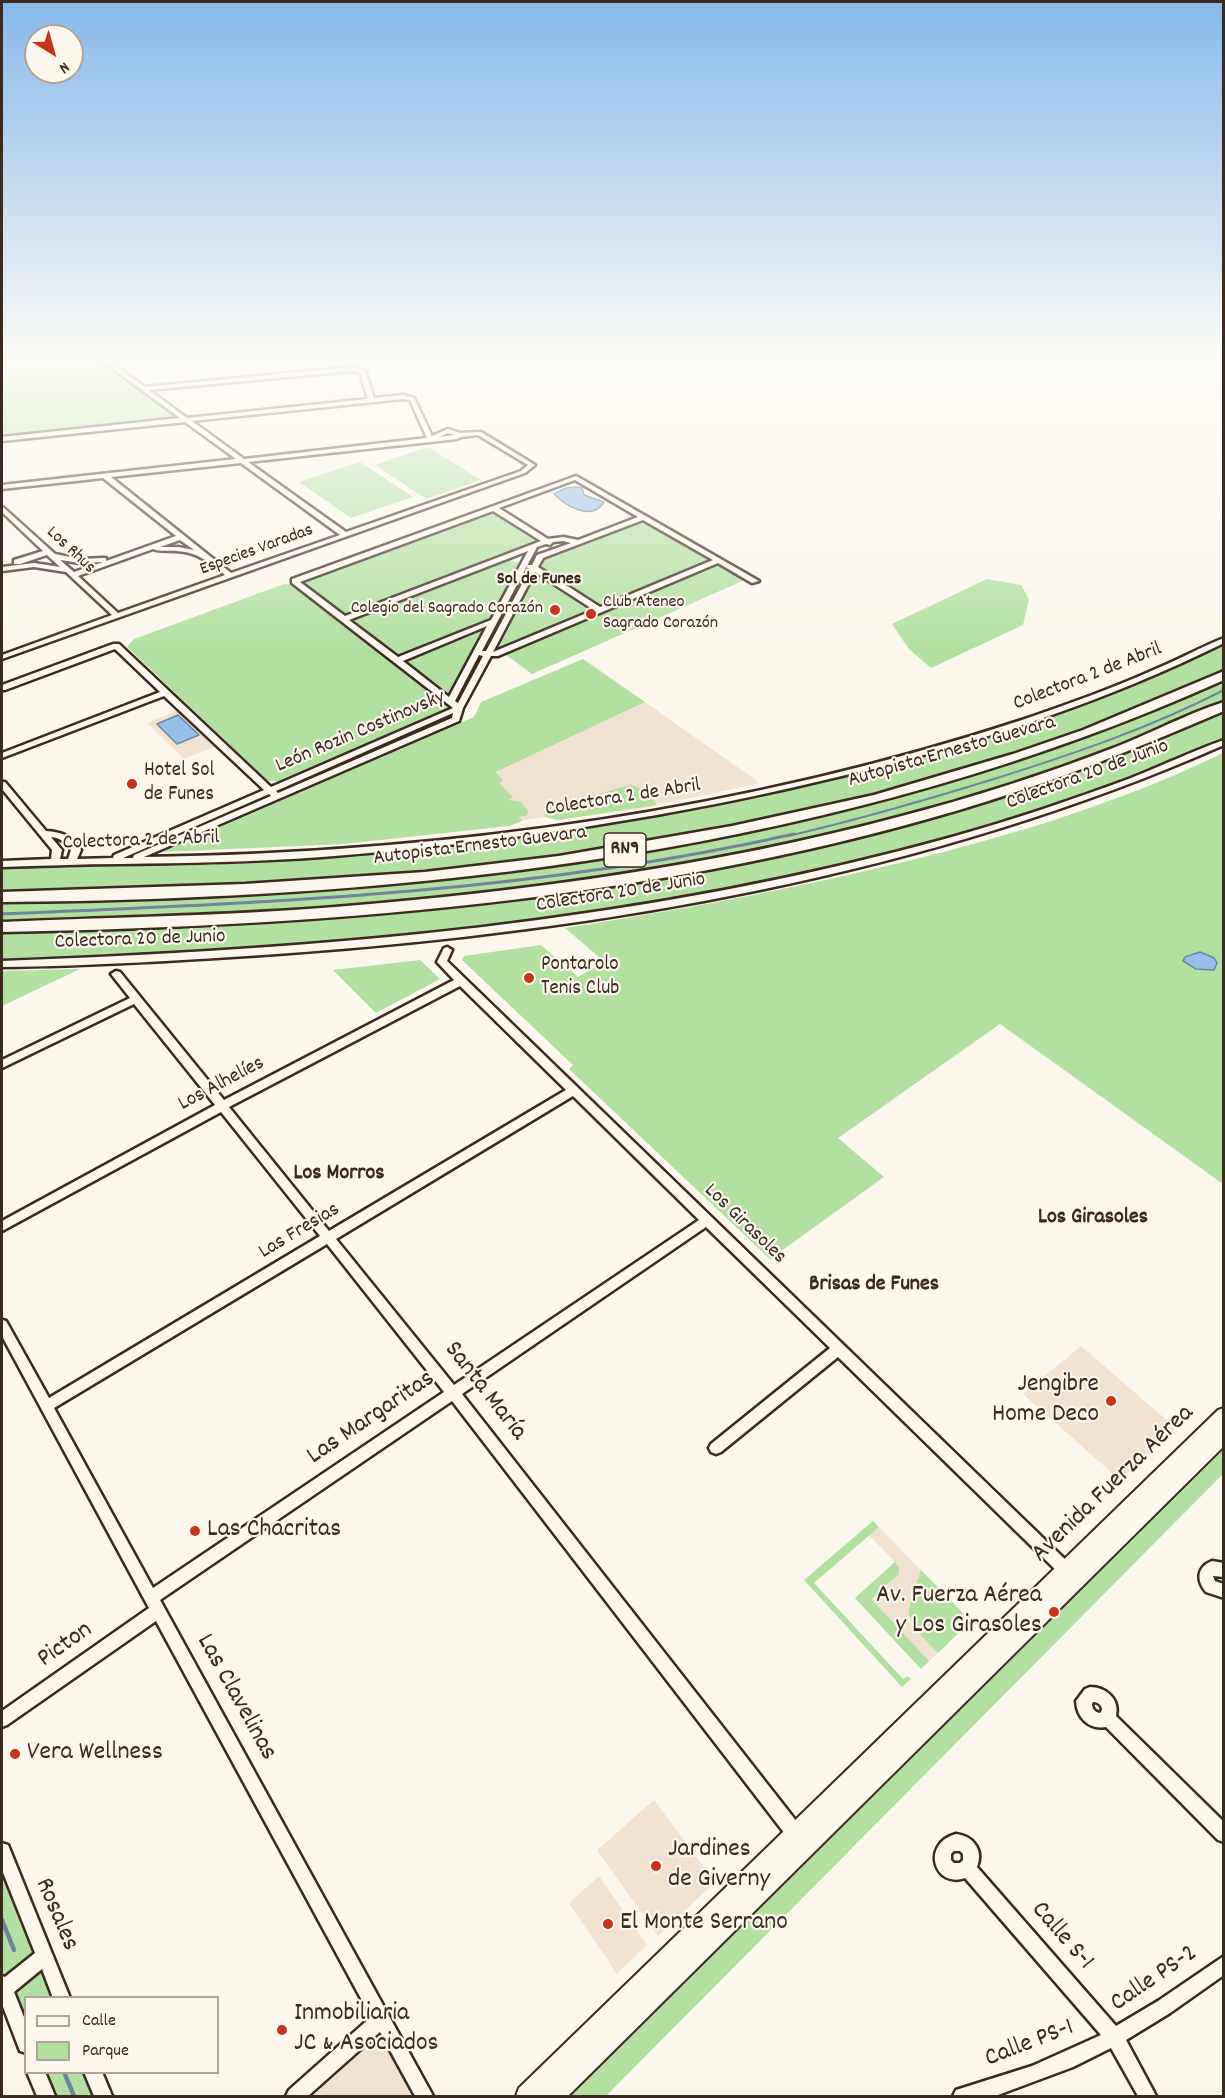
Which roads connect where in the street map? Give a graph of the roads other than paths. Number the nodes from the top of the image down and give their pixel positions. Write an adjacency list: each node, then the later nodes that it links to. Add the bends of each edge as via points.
1 (249, 459): 3 (street)
2 (522, 459): 9 (street, Especies Varadas, via 532,465 523,472)
3 (239, 460): 4 (street); 9 (street)
4 (104, 475): 5 (street); 10 (street)
5 (2, 486)
6 (494, 508): 8 (street, via 576,478); 11 (street); 33 (street, via 295,581)
7 (2, 509): 18 (street, Los Rhus)
8 (644, 517): 13 (street); 21 (street)
9 (345, 535): 29 (street, Especies Varadas)
10 (181, 537): 12 (street); 14 (street)
11 (547, 541): 13 (street, via 563,539); 15 (street); 17 (street)
12 (189, 543): 16 (street); 19 (street)
13 (578, 543): 17 (street)
14 (168, 545): 16 (street); 24 (street)
15 (534, 546): 20 (street); 23 (street)
16 (178, 549): 19 (street)
17 (561, 549): 27 (street, via 540,557)
18 (50, 554): 22 (street); 24 (street); 25 (street, via 53,559); 28 (street, Los Rhus)
19 (203, 555): 29 (street)
20 (503, 558): 23 (street); 33 (street)
21 (719, 560): 30 (street); 31 (street)
22 (35, 561): 25 (street); 26 (street)
23 (525, 563): 27 (street); 34 (street)
24 (85, 564): 28 (street); 28 (street)
25 (44, 565): 28 (street)
26 (2, 568)
27 (534, 568): 31 (street); 35 (street)
28 (70, 572): 32 (street, Los Rhus)
29 (230, 576): 32 (street, Especies Varadas)
30 (755, 581)
31 (600, 610): 38 (street)
32 (117, 616): 39 (street, Especies Varadas)
33 (344, 619): 40 (street)
34 (494, 621): 35 (street); 37 (street); 40 (street)
35 (505, 623): 38 (street)
36 (1224, 640): 53 (street, Colectora 2 de Abril, via 1119,689 1043,717 885,764 758,795 440,843 319,854)
37 (477, 653): 38 (street); 44 (street)
38 (488, 655): 46 (street)
39 (2, 657)
40 (397, 660): 44 (street)
41 (1224, 675): 57 (highway, Autopista Ernesto Guevara / RN9, via 1132,716 1020,757 876,799 720,834 560,860 394,880)
42 (2, 688): 43 (street, via 116,646)
43 (166, 692): 48 (street); 50 (street)
44 (451, 701): 46 (street)
45 (1224, 706): 58 (highway, RN9, via 1141,743 958,805 819,841 629,877 448,902 333,912)
46 (459, 708): 50 (street, León Rozin Costinovsky, via 456,719)
47 (1224, 742): 60 (street, Colectora 20 de Junio, via 1029,819 822,873 703,899 414,941 201,957)
48 (2, 756)
49 (2, 784): 51 (street)
50 (274, 793): 52 (street, León Rozin Costinovsky); 53 (street, León Rozin Costinovsky)
51 (44, 834): 54 (street, via 66,837 76,850); 55 (street, via 58,852)
52 (111, 860): 53 (street, Colectora 2 de Abril); 54 (street, Colectora 2 de Abril)
53 (132, 860)
54 (72, 861): 55 (street, Colectora 2 de Abril)
55 (55, 862): 56 (street, Colectora 2 de Abril)
56 (2, 864)
57 (2, 897)
58 (2, 927)
59 (447, 950): 62 (street, Los Girasoles, via 442,962)
60 (2, 964)
61 (116, 974): 63 (street, Santa María)
62 (461, 981): 65 (street, Los Girasoles); 66 (street, Los Alhelíes)
63 (136, 999): 64 (street); 66 (street, Santa María)
64 (2, 1064)
65 (575, 1090): 67 (street, Los Girasoles); 69 (street, Las Fresias)
66 (222, 1106): 68 (street, Los Alhelíes); 69 (street, Santa María)
67 (708, 1220): 71 (street, Los Girasoles); 72 (street, Las Margaritas)
68 (2, 1226)
69 (328, 1238): 72 (street, Santa María); 73 (street, Las Fresias)
70 (2, 1325): 73 (street, Las Clavelinas)
71 (840, 1348): 76 (street); 78 (street, Los Girasoles)
72 (453, 1393): 80 (street, Las Margaritas); 84 (street, Santa María)
73 (46, 1406): 80 (street, Las Clavelinas)
74 (1224, 1415): 78 (main road, Avenida Fuerza Aérea)
75 (1224, 1434): 78 (main road, Avenida Fuerza Aérea)
76 (716, 1448)
77 (1224, 1570): 79 (street, via 1212,1568 1206,1573 1211,1587)
78 (1071, 1574): 84 (main road, Avenida Fuerza Aérea)
79 (1224, 1591)
80 (155, 1605): 82 (street, Picton); 91 (street, Las Clavelinas)
81 (1108, 1718): 83 (street)
82 (2, 1720)
83 (1224, 1834)
84 (800, 1840): 100 (main road, Avenida Fuerza Aérea); 101 (main road, Avenida Fuerza Aérea)
85 (2, 1851): 87 (street, Rosales)
86 (968, 1869): 92 (street, Calle S-1)
87 (45, 1956): 89 (street); 90 (street, Rosales)
88 (1224, 1964): 92 (street, Calle PS-2, via 1186,1994)
89 (2, 1988): 93 (street)
90 (61, 1996)
91 (382, 2019): 98 (street); 99 (street, Las Clavelinas)
92 (1115, 2038): 102 (street, Calle PS-1, via 1047,2069); 103 (street, Calle S-1)
93 (24, 2040)
94 (36, 2074): 96 (street)
95 (93, 2074): 97 (street)
96 (46, 2097)
97 (103, 2097)
98 (294, 2097)
99 (424, 2097)
100 (527, 2097)
101 (552, 2097)
102 (962, 2097)
103 (1147, 2097)

